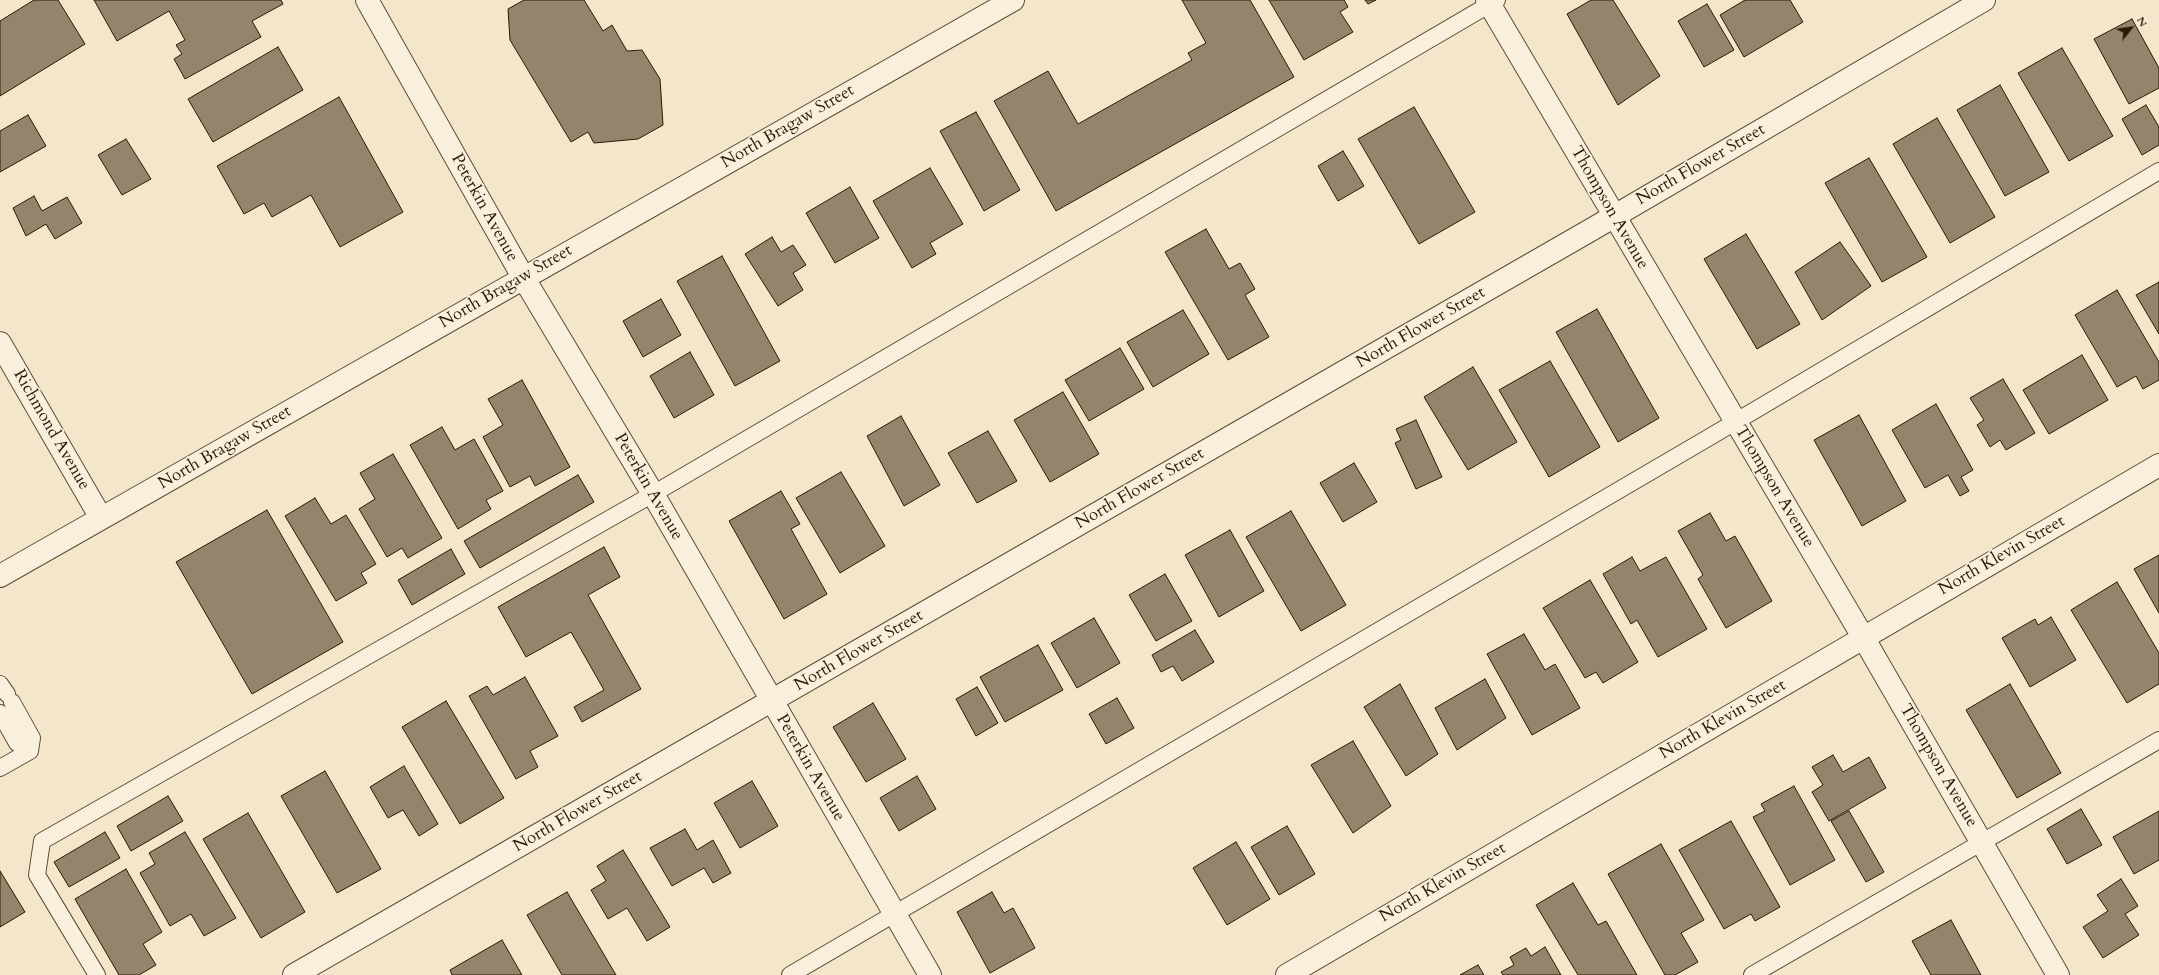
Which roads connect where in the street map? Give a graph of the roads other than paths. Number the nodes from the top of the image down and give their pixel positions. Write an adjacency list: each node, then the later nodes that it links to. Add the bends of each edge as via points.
1 (366, 0): 7 (street, Peterkin Avenue)
2 (1014, 0): 7 (street, North Bragaw Street)
3 (1984, 0): 6 (street, North Flower Street)
4 (1491, 1): 6 (street, Thompson Avenue); 11 (lane)
5 (2159, 171): 9 (lane)
6 (1614, 217): 9 (street, Thompson Avenue); 16 (street, North Flower Street)
7 (523, 277): 11 (street, Peterkin Avenue); 12 (street, North Bragaw Street)
8 (0, 343): 12 (street, Richmond Avenue)
9 (1735, 422): 14 (street, Thompson Avenue); 22 (lane)
10 (2159, 465): 14 (street, North Klevin Street)
11 (653, 494): 16 (street, Peterkin Avenue); 23 (lane, via 42,841 37,875)
12 (101, 518): 13 (street, North Bragaw Street)
13 (0, 576)
14 (1863, 637): 21 (street, Thompson Avenue); 27 (street, North Klevin Street)
15 (6, 693): 19 (lane, via 32,738)
16 (771, 701): 22 (street, Peterkin Avenue); 24 (street, North Flower Street)
17 (0, 713): 19 (lane, via 17,743)
18 (2159, 740): 21 (lane)
19 (30, 751): 20 (lane)
20 (0, 768)
21 (1981, 842): 28 (lane); 29 (street, Thompson Avenue)
22 (895, 915): 25 (lane); 26 (street, Peterkin Avenue)
23 (97, 975)
24 (294, 975)
25 (790, 975)
26 (930, 975)
27 (1287, 975)
28 (1752, 975)
29 (2058, 975)

